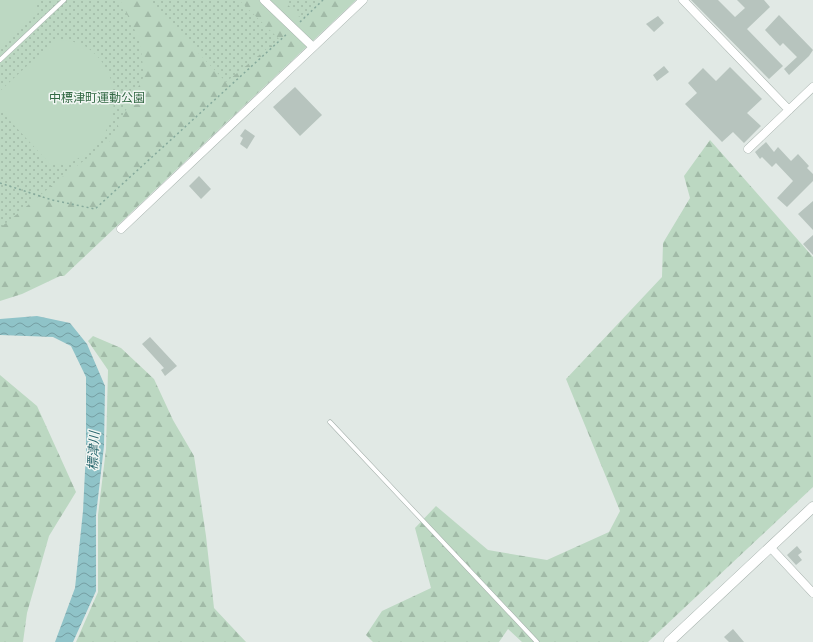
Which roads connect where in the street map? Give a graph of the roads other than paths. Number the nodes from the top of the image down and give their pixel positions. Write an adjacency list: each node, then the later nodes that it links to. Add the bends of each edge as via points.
1 (64, 0): 6 (lane)
2 (264, 0): 5 (street)
3 (363, 0): 5 (street)
4 (683, 0): 8 (street)
5 (313, 47): 10 (street)
6 (0, 60)
7 (813, 87): 8 (street)
8 (789, 110): 9 (street)
9 (748, 149)
10 (121, 229)
11 (330, 422): 15 (lane)
12 (813, 506): 13 (street)
13 (770, 547): 14 (street); 16 (street)
14 (813, 593)
15 (537, 642)
16 (669, 642)

